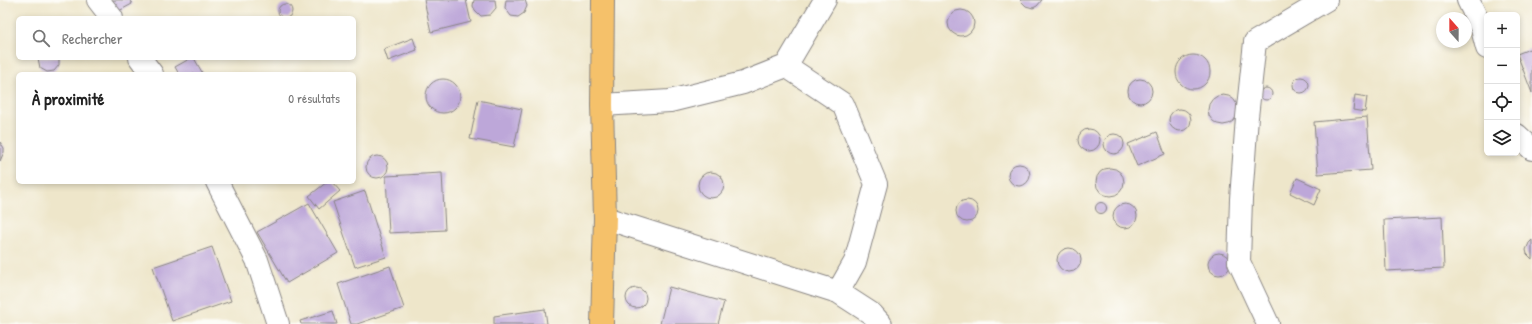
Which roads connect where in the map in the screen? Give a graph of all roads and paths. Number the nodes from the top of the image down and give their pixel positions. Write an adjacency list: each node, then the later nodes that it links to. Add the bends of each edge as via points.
1 (98, 0): 6 (street)
2 (603, 0): 11 (main road)
3 (825, 0): 9 (street)
4 (1326, 0): 20 (street, via 1255,42 1245,140 1239,262)
5 (1468, 0): 7 (street)
6 (110, 16)
7 (1484, 37)
8 (142, 60): 10 (street)
9 (786, 66): 11 (street, via 743,83 670,101); 16 (street, via 843,104 876,184 855,262)
10 (150, 72)
11 (602, 105): 15 (main road)
12 (1520, 138): 13 (street)
13 (1532, 149)
14 (218, 184): 17 (street, via 257,260)
15 (605, 218): 16 (street); 18 (main road)
16 (838, 292): 19 (street, via 872,314)
17 (278, 324)
18 (602, 324)
19 (881, 324)
20 (1268, 324)

